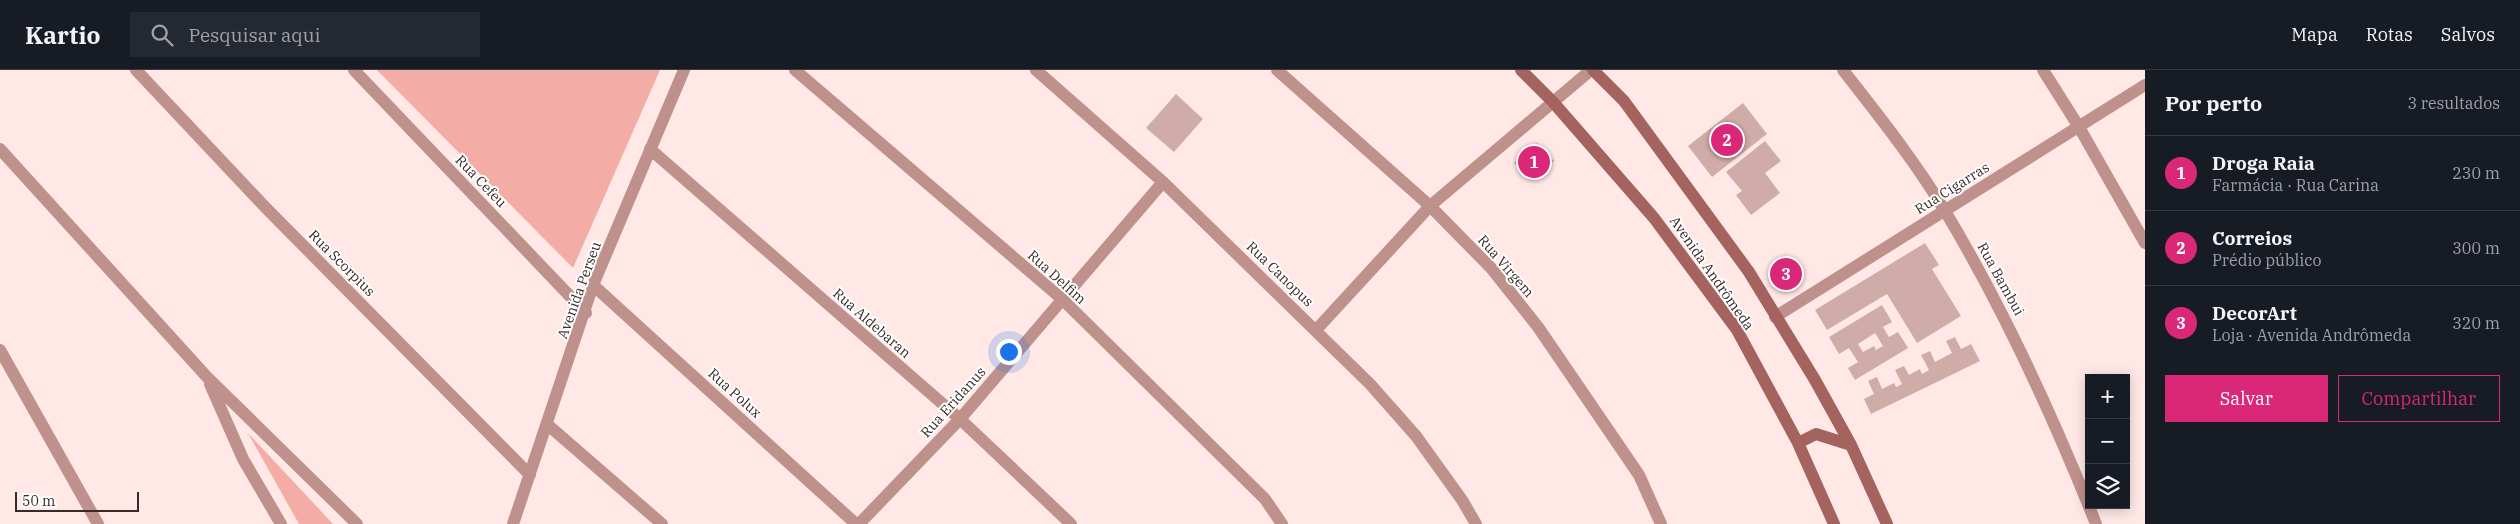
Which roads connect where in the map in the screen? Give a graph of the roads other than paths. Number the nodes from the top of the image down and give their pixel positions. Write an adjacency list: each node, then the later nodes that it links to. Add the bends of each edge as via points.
1 (136, 70): 31 (street, Rua Scorpius, via 266,208)
2 (354, 70): 22 (street, Rua Cefeu)
3 (684, 70): 15 (street, Avenida Perseu)
4 (795, 70): 21 (street, Rua Delfim)
5 (1036, 70): 16 (street, Rua Canopus)
6 (1277, 70): 17 (street, Rua Virgem)
7 (1521, 70): 12 (main road, Avenida Andrômeda)
8 (1592, 70): 12 (street); 23 (main road, Avenida Andrômeda, via 1624,101 1750,272)
9 (1843, 70): 18 (street, Rua Bambui)
10 (2043, 70): 13 (street)
11 (2145, 85): 13 (street, Rua Cigarras)
12 (1553, 102): 17 (street); 29 (main road, Avenida Andrômeda, via 1654,218 1737,330)
13 (2080, 127): 18 (street, Rua Cigarras); 19 (street)
14 (0, 149): 26 (street)
15 (650, 149): 20 (street, Avenida Perseu); 27 (street, Rua Aldebaran)
16 (1164, 182): 21 (street, Rua Eridanus); 24 (street, Rua Canopus)
17 (1430, 206): 24 (street); 41 (street, Rua Virgem, via 1491,268 1538,327 1639,474)
18 (1944, 210): 23 (street, Rua Cigarras); 44 (street, Rua Bambui, via 2012,330 2062,439)
19 (2145, 243)
20 (593, 285): 22 (street, Avenida Perseu); 37 (street, Rua Polux)
21 (1062, 299): 27 (street, Rua Eridanus); 39 (street, Rua Delfim, via 1258,492)
22 (586, 313): 28 (street, Avenida Perseu)
23 (1775, 318): 30 (main road, Avenida Andrômeda)
24 (1316, 330): 40 (street, Rua Canopus, via 1416,436)
25 (0, 350): 32 (street)
26 (208, 378): 33 (street, via 243,459); 34 (street)
27 (960, 419): 37 (street, Rua Eridanus); 38 (street, Rua Aldebaran)
28 (548, 425): 31 (street, Avenida Perseu); 36 (street)
29 (1798, 443): 30 (main road, via 1816,434); 42 (main road, Avenida Andrômeda)
30 (1851, 445): 43 (main road, Avenida Andrômeda)
31 (530, 474): 35 (street, Avenida Perseu)
32 (98, 524)
33 (282, 524)
34 (356, 524)
35 (513, 524)
36 (662, 524)
37 (857, 524)
38 (1071, 524)
39 (1282, 524)
40 (1476, 524)
41 (1661, 524)
42 (1834, 524)
43 (1887, 524)
44 (2096, 524)

